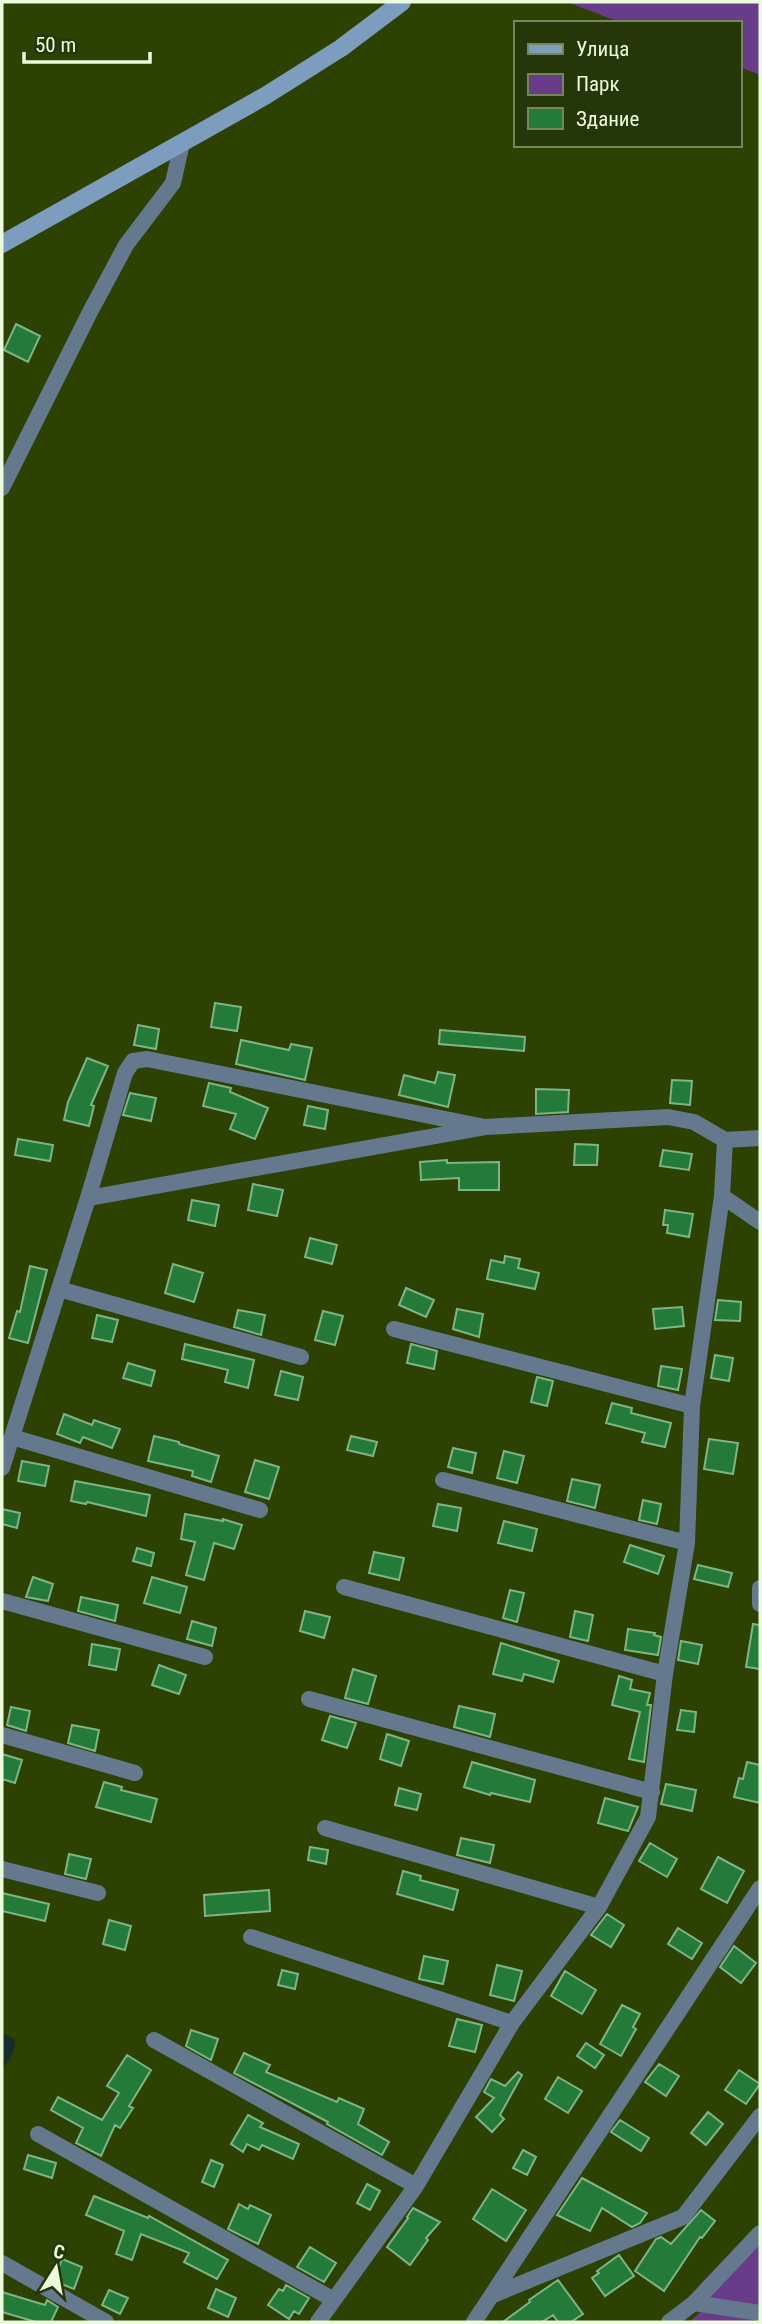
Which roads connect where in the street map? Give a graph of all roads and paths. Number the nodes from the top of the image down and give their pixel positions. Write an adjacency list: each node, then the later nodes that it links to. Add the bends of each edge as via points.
1 (402, 2): 2 (street, via 341,48)
2 (182, 143): 3 (street); 4 (street, via 173,183 126,245)
3 (2, 244)
4 (2, 488)
5 (485, 1127): 7 (street, via 668,1117 694,1122); 9 (street); 9 (street, via 147,1059 133,1061 125,1073)
6 (760, 1138): 7 (street)
7 (725, 1140): 8 (street)
8 (722, 1196): 10 (street); 14 (street)
9 (88, 1198): 11 (street)
10 (760, 1222)
11 (59, 1289): 13 (street); 15 (street)
12 (394, 1329): 14 (street)
13 (301, 1357)
14 (692, 1406): 19 (street)
15 (12, 1437): 16 (street); 18 (street)
16 (2, 1468)
17 (443, 1480): 19 (street)
18 (260, 1510)
19 (687, 1543): 25 (street)
20 (344, 1587): 25 (street)
21 (760, 1588): 23 (street)
22 (2, 1601): 24 (street)
23 (760, 1604)
24 (205, 1657)
25 (665, 1674): 29 (street)
26 (309, 1699): 29 (street)
27 (2, 1735): 28 (street)
28 (135, 1773)
29 (652, 1792): 34 (street, via 648,1817)
30 (325, 1828): 34 (street)
31 (2, 1869): 33 (street)
32 (760, 1888): 43 (street)
33 (98, 1894)
34 (599, 1907): 36 (street)
35 (251, 1937): 36 (street)
36 (513, 2023): 40 (street)
37 (154, 2040): 40 (street)
38 (760, 2116): 43 (street, via 683,2217)
39 (38, 2134): 44 (street)
40 (416, 2186): 44 (street)
41 (757, 2242): 45 (street)
42 (2, 2263): 47 (street)
43 (493, 2295): 49 (street)
44 (334, 2300): 48 (street)
45 (694, 2304): 46 (street); 50 (street)
46 (760, 2313)
47 (106, 2322)
48 (318, 2322)
49 (474, 2322)
50 (669, 2322)

